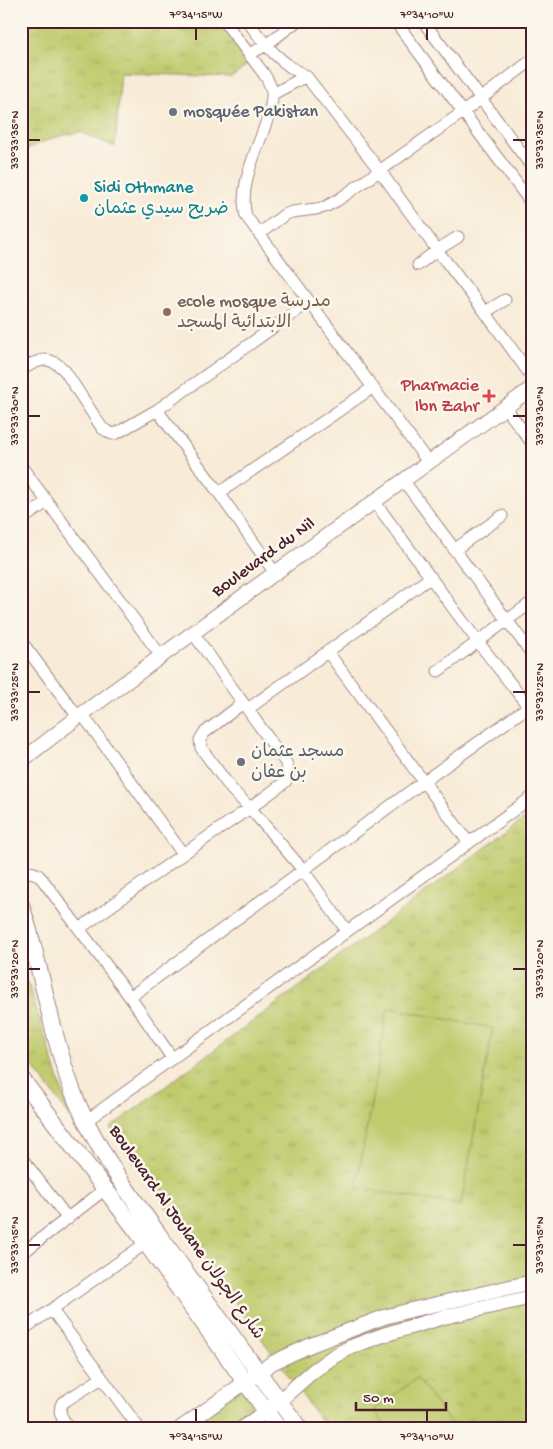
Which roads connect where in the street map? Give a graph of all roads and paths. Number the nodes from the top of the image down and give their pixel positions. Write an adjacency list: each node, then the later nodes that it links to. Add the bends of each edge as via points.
1 (224, 21): 6 (street)
2 (297, 21): 7 (street)
3 (396, 21): 13 (street)
4 (422, 21): 12 (street)
5 (250, 22): 6 (street); 7 (street)
6 (234, 34): 8 (street)
7 (266, 45): 8 (street); 10 (street, via 294,70)
8 (250, 54): 11 (street, via 269,83)
9 (532, 60): 12 (street)
10 (306, 76): 11 (street); 15 (street)
11 (272, 94): 17 (street, via 244,192 246,216)
12 (481, 99): 13 (street); 14 (street)
13 (463, 112): 15 (street); 16 (street)
14 (532, 167)
15 (380, 172): 17 (street, via 331,204 284,215); 19 (street)
16 (532, 204)
17 (259, 234): 22 (street)
18 (458, 237): 19 (street)
19 (437, 250): 20 (street); 23 (street)
20 (418, 265)
21 (505, 300): 23 (street)
22 (309, 302): 26 (street); 29 (street)
23 (485, 312): 25 (street)
24 (21, 370): 29 (street, via 42,360 58,364 102,428 112,434)
25 (532, 377)
26 (372, 388): 31 (street); 34 (street)
27 (532, 388): 28 (street, Boulevard du Nil)
28 (505, 407): 30 (street); 31 (street, Boulevard du Nil)
29 (157, 410): 34 (street)
30 (532, 443)
31 (428, 462): 33 (street, Boulevard du Nil)
32 (21, 466): 36 (street)
33 (403, 480): 35 (street, Boulevard du Nil); 39 (street)
34 (219, 493): 40 (street)
35 (374, 501): 40 (street, Boulevard du Nil); 41 (street)
36 (47, 502): 38 (street); 49 (street)
37 (502, 516): 39 (street)
38 (21, 520)
39 (454, 550): 43 (street)
40 (275, 573): 44 (street, Boulevard du Nil)
41 (431, 577): 46 (street); 47 (street)
42 (532, 602): 43 (street)
43 (507, 620): 46 (street); 48 (street)
44 (193, 633): 49 (street, Boulevard du Nil); 51 (street)
45 (21, 641): 53 (street)
46 (478, 642): 50 (street); 52 (street)
47 (328, 651): 51 (street); 55 (street)
48 (532, 654)
49 (161, 656): 53 (street, Boulevard du Nil)
50 (438, 671)
51 (245, 706): 57 (street, via 286,763 288,773 284,782); 57 (street, via 204,733 200,740 201,748 232,790)
52 (531, 708): 55 (street)
53 (80, 716): 54 (street, Boulevard du Nil); 59 (street)
54 (21, 761)
55 (424, 782): 58 (street); 60 (street)
56 (532, 797): 58 (street)
57 (250, 808): 59 (street); 60 (street)
58 (469, 843): 64 (street)
59 (184, 854): 63 (street)
60 (303, 870): 64 (street); 65 (street)
61 (21, 873): 63 (street, via 30,871 37,874)
62 (21, 905): 68 (main road, Boulevard Al Joulane شارع الجولان, via 59,1045)
63 (80, 929): 65 (street)
64 (347, 932): 66 (street)
65 (130, 998): 66 (street)
66 (172, 1058): 68 (street)
67 (23, 1083): 70 (main road, Boulevard Al Joulane شارع الجولان)
68 (86, 1121): 78 (main road, Boulevard Al Joulane شارع الجولان, via 116,1173)
69 (21, 1157): 71 (street)
70 (104, 1190): 71 (street); 72 (main road, Boulevard Al Joulane شارع الجولان)
71 (68, 1219): 73 (street)
72 (146, 1242): 76 (street); 78 (main road, Boulevard Al Joulane شارع الجولان)
73 (21, 1254)
74 (532, 1282): 78 (street, via 384,1317 311,1344 277,1360)
75 (532, 1297): 80 (street, via 435,1319 351,1347 312,1372)
76 (52, 1310): 77 (street); 79 (street)
77 (21, 1331)
78 (252, 1377): 80 (main road, Boulevard Al Joulane شارع الجولان); 83 (street)
79 (102, 1378): 81 (street, via 62,1403 60,1414); 82 (street)
80 (273, 1406): 84 (street); 85 (main road, Boulevard Al Joulane شارع الجولان); 86 (main road, Boulevard Al Joulane شارع الجولان)
81 (69, 1428)
82 (139, 1428)
83 (181, 1428)
84 (243, 1428)
85 (278, 1428)
86 (299, 1428)

